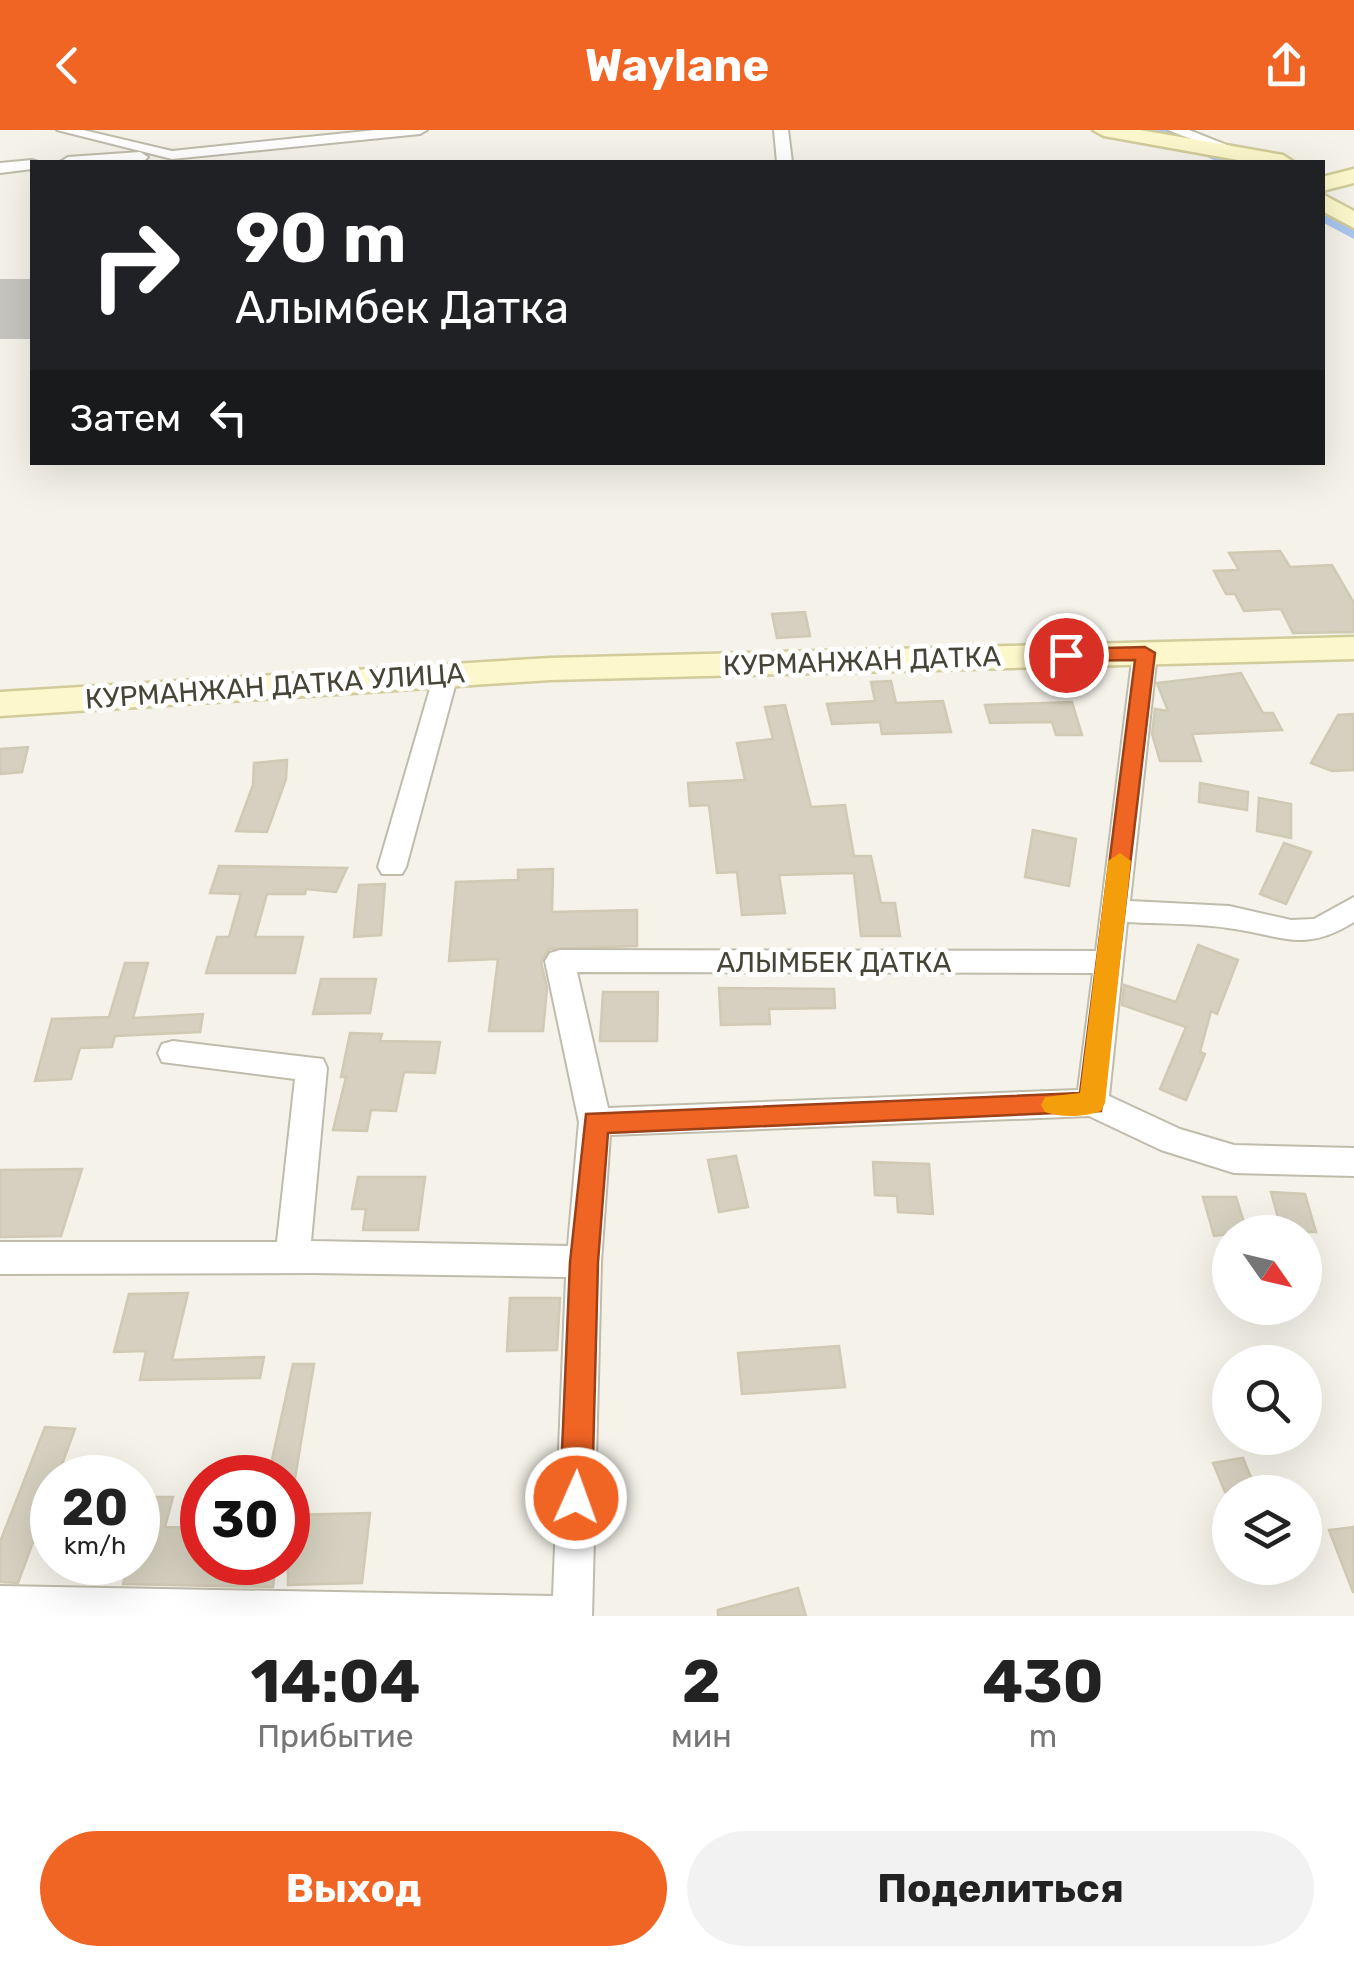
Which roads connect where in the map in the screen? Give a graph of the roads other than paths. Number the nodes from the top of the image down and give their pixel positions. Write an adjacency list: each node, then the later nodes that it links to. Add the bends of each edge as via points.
1 (64, 130): 7 (street)
2 (420, 130): 7 (street)
3 (781, 130): 10 (street)
4 (1104, 130): 6 (street)
5 (1145, 130): 6 (street)
6 (1177, 141): 8 (street)
7 (172, 154): 9 (street)
8 (1248, 158)
9 (94, 160)
10 (785, 160)
11 (30, 165): 12 (street)
12 (0, 168)
13 (1325, 170): 14 (street)
14 (1354, 175): 15 (street)
15 (1325, 183)
16 (1325, 203): 17 (street)
17 (1354, 221)
18 (1354, 648): 19 (street, КУРМАНЖАН ДАТКА)
19 (1145, 653): 20 (street, КУРМАНЖАН ДАТКА); 25 (street)
20 (550, 669): 21 (street, КУРМАНЖАН ДАТКА УЛИЦА)
21 (446, 675): 22 (street, КУРМАНЖАН ДАТКА УЛИЦА); 23 (street)
22 (0, 704)
23 (392, 867)
24 (1354, 908): 25 (street, via 1320,929 1291,931 1229,917)
25 (1114, 910): 26 (street)
26 (1108, 962): 28 (street); 29 (street, АЛЫМБЕК ДАТКА, via 560,961)
27 (173, 1053): 31 (street, via 312,1068)
28 (1092, 1103): 29 (street); 30 (street, via 1172,1140 1234,1159)
29 (595, 1122): 33 (street)
30 (1354, 1162)
31 (292, 1257): 32 (street); 33 (street)
32 (0, 1258)
33 (584, 1262): 36 (street)
34 (0, 1606): 35 (street)
35 (557, 1616)
36 (572, 1616)

